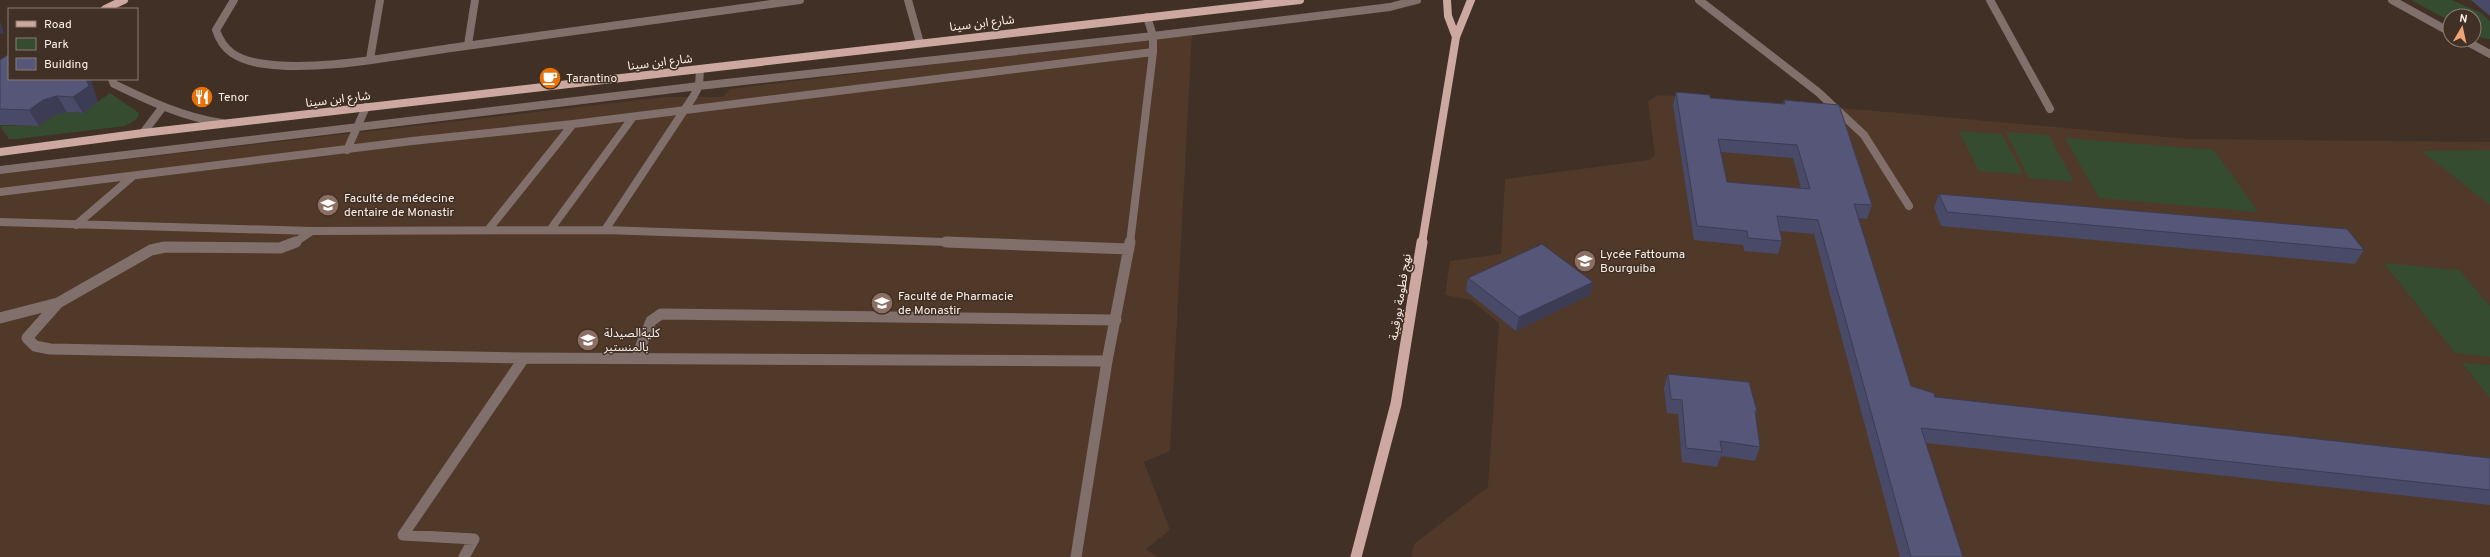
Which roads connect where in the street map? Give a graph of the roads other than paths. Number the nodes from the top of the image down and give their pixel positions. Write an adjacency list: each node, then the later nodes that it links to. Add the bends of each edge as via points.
1 (125, 0): 14 (main road); 15 (street)
2 (234, 0): 25 (street, via 216,30 220,42 231,53 248,60 275,64 311,65)
3 (380, 0): 25 (street)
4 (476, 0): 21 (street)
5 (800, 0): 21 (street)
6 (908, 0): 20 (street)
7 (1300, 0): 16 (main road, شارع ابن سينا)
8 (1416, 0): 18 (street, via 1390,7)
9 (1447, 0): 19 (main road, via 1448,16)
10 (1471, 0): 19 (main road, نهج فطومة بورقيبة)
11 (1699, 0): 43 (street, via 1818,92 1864,135)
12 (1990, 0): 31 (street)
13 (2392, 0): 17 (street)
14 (108, 8)
15 (119, 8)
16 (1147, 17): 18 (street); 20 (main road, شارع ابن سينا)
17 (2442, 28)
18 (1152, 36): 23 (street); 28 (street)
19 (1456, 37): 59 (main road, نهج فطومة بورقيبة, via 1396,404)
20 (920, 43): 26 (main road, شارع ابن سينا)
21 (468, 44): 25 (street)
22 (2479, 48): 24 (street)
23 (1153, 52): 32 (street); 50 (street)
24 (2490, 54)
25 (370, 59)
26 (700, 69): 28 (street); 29 (main road, شارع ابن سينا)
27 (112, 80): 30 (street, via 114,84)
28 (699, 86): 32 (street); 36 (street)
29 (366, 107): 34 (main road, شارع ابن سينا); 36 (street)
30 (162, 108): 34 (street, via 196,119); 37 (street)
31 (2050, 110)
32 (684, 111): 33 (street); 48 (street)
33 (633, 116): 35 (street); 47 (street)
34 (230, 124): 37 (main road, شارع ابن سينا)
35 (573, 124): 38 (street); 46 (street)
36 (357, 127): 38 (street); 40 (street)
37 (143, 133): 39 (main road, شارع ابن سينا)
38 (347, 150): 41 (street)
39 (0, 152)
40 (0, 170)
41 (133, 176): 42 (street); 45 (street)
42 (0, 192)
43 (1908, 206)
44 (0, 222): 45 (street)
45 (76, 225): 49 (street)
46 (488, 230): 47 (street); 49 (street)
47 (550, 230): 48 (street)
48 (605, 230): 50 (street)
49 (312, 231): 51 (street, via 292,246 280,248 165,247 151,250)
50 (1129, 249): 53 (street)
51 (58, 303): 52 (street); 54 (street, via 27,338 34,346 58,349)
52 (0, 318)
53 (1116, 320): 55 (street, via 661,314 651,321); 56 (street)
54 (524, 358): 55 (street); 57 (street, via 404,535 474,539)
55 (636, 358): 56 (street)
56 (1107, 361): 58 (street)
57 (464, 557)
58 (1076, 557)
59 (1356, 557)

